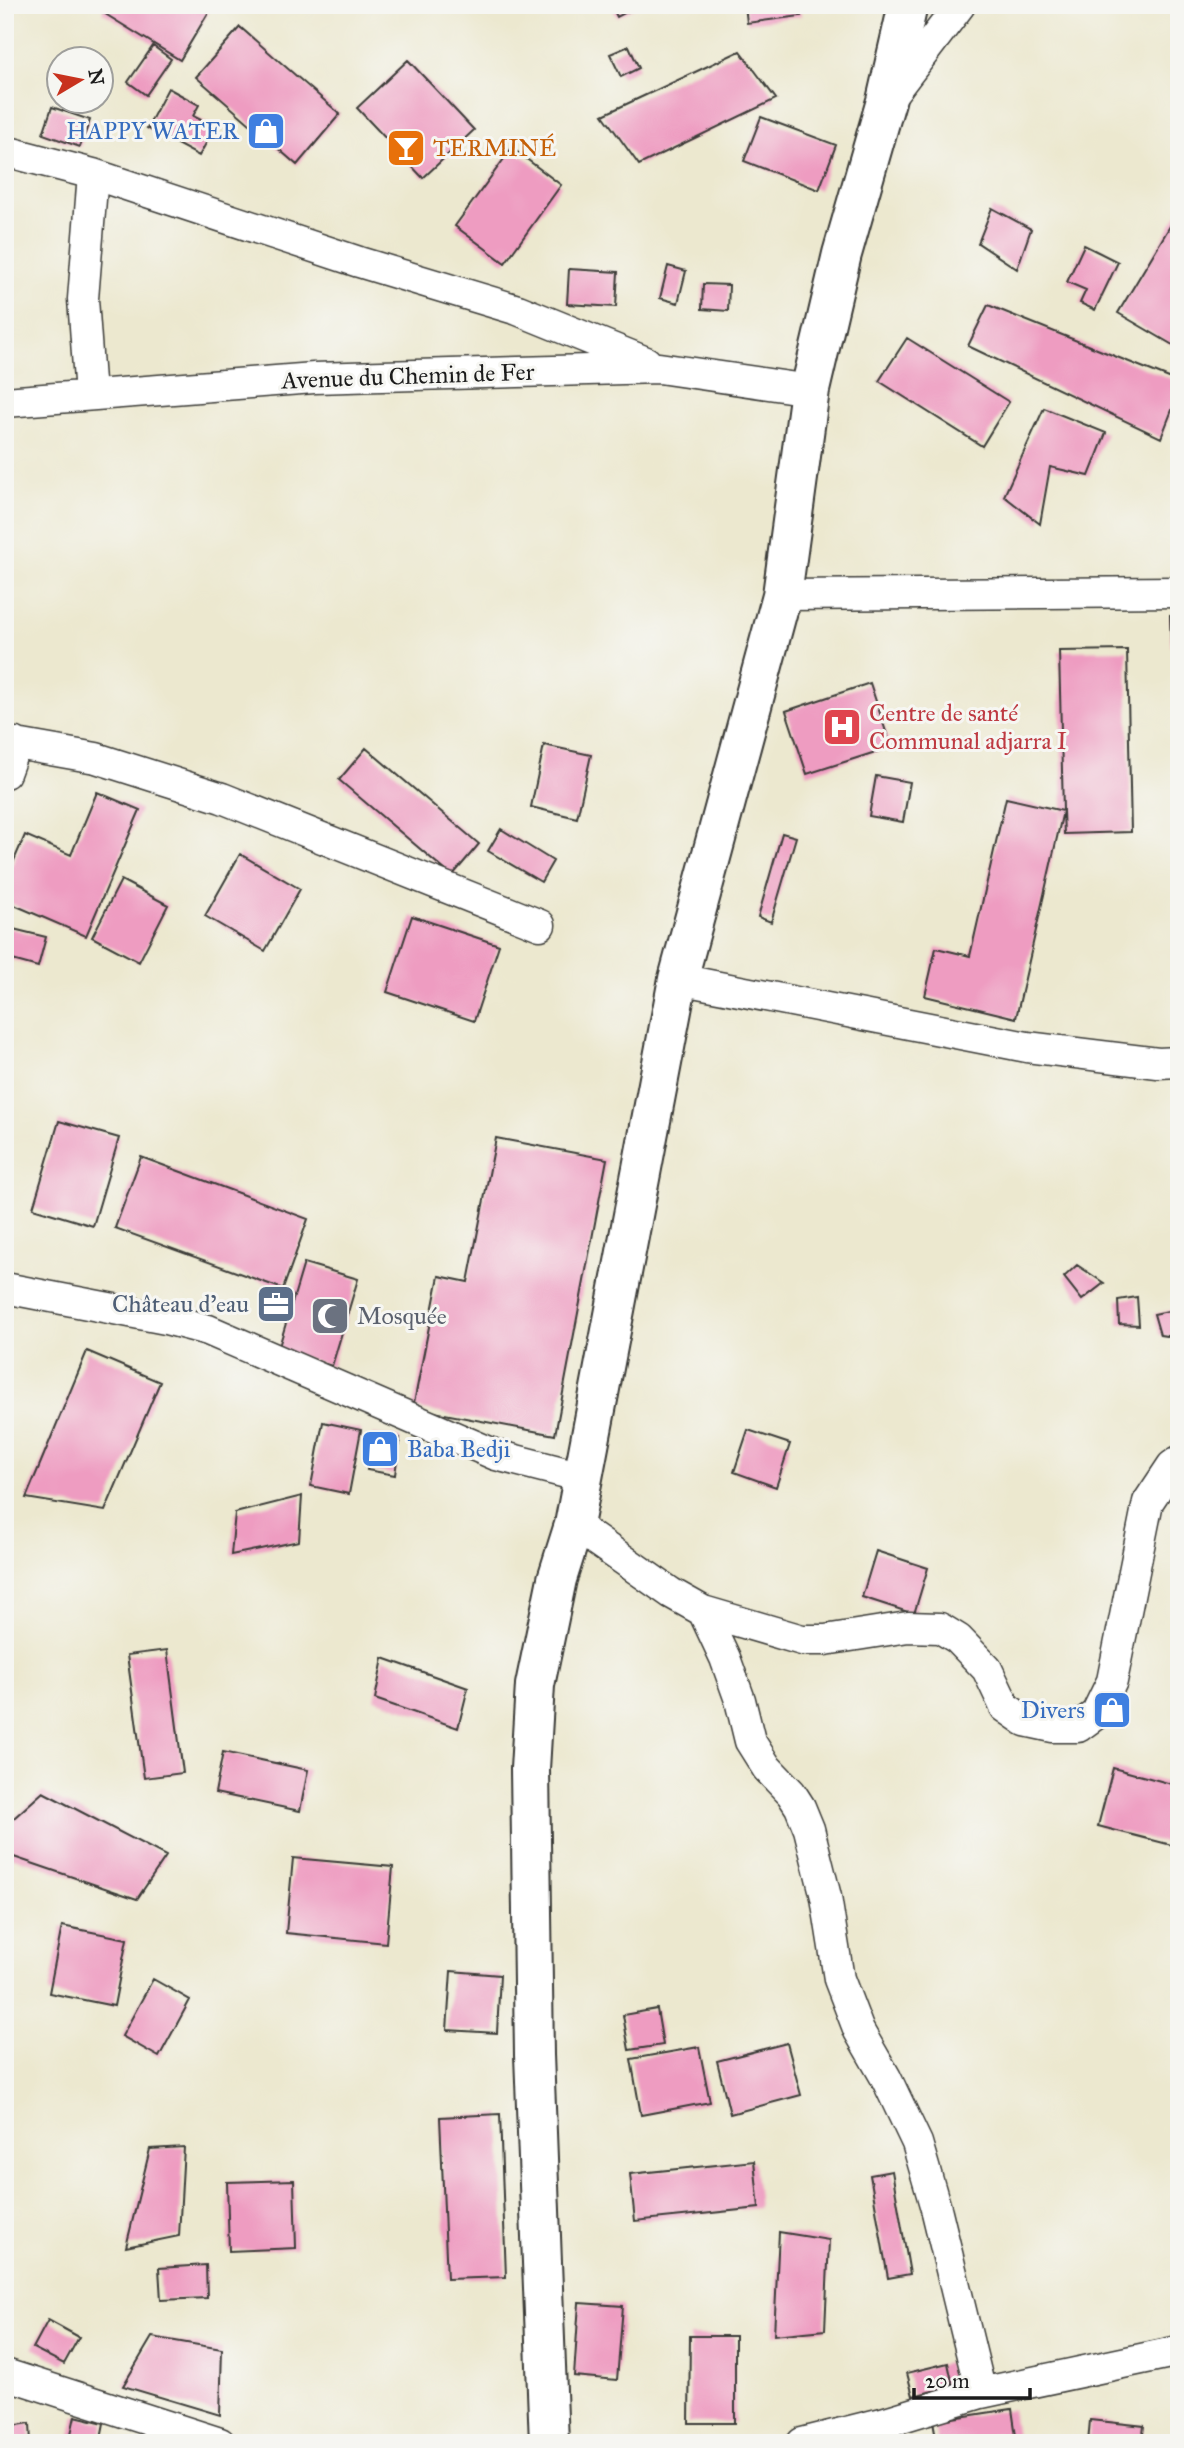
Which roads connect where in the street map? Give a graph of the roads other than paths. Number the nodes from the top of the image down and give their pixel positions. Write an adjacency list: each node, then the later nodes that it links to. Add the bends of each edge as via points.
1 (908, 5): 3 (main road)
2 (960, 5): 3 (street)
3 (886, 101): 7 (main road, via 842,254)
4 (5, 151): 5 (street)
5 (93, 174): 6 (street, via 518,310); 8 (street, via 83,299)
6 (659, 368): 7 (street, Avenue du Chemin de Fer); 8 (street, Avenue du Chemin de Fer, via 314,378)
7 (810, 390): 11 (main road)
8 (90, 395): 9 (street, Avenue du Chemin de Fer)
9 (5, 402)
10 (1179, 592): 11 (street)
11 (782, 594): 15 (main road)
12 (11, 743): 13 (street); 14 (street, via 96,758 222,799)
13 (5, 773)
14 (540, 925)
15 (678, 979): 16 (street, via 1027,1047); 19 (main road)
16 (1179, 1062)
17 (5, 1288): 19 (street, via 208,1330 496,1455)
18 (1179, 1461): 21 (street, via 1147,1502 1112,1681 1096,1714 1078,1727 1025,1721 1005,1707 987,1669 958,1639 940,1628 802,1640)
19 (582, 1477): 20 (main road)
20 (573, 1525): 21 (street); 26 (main road, via 556,1579 535,1685 530,1769 534,2055)
21 (703, 1611): 24 (street, via 725,1658 750,1741 791,1793 809,1829 839,1979 859,2031 917,2143)
22 (1179, 2351): 24 (street)
23 (5, 2374): 25 (street)
24 (981, 2393): 27 (street)
25 (220, 2443)
26 (548, 2443)
27 (802, 2443)

